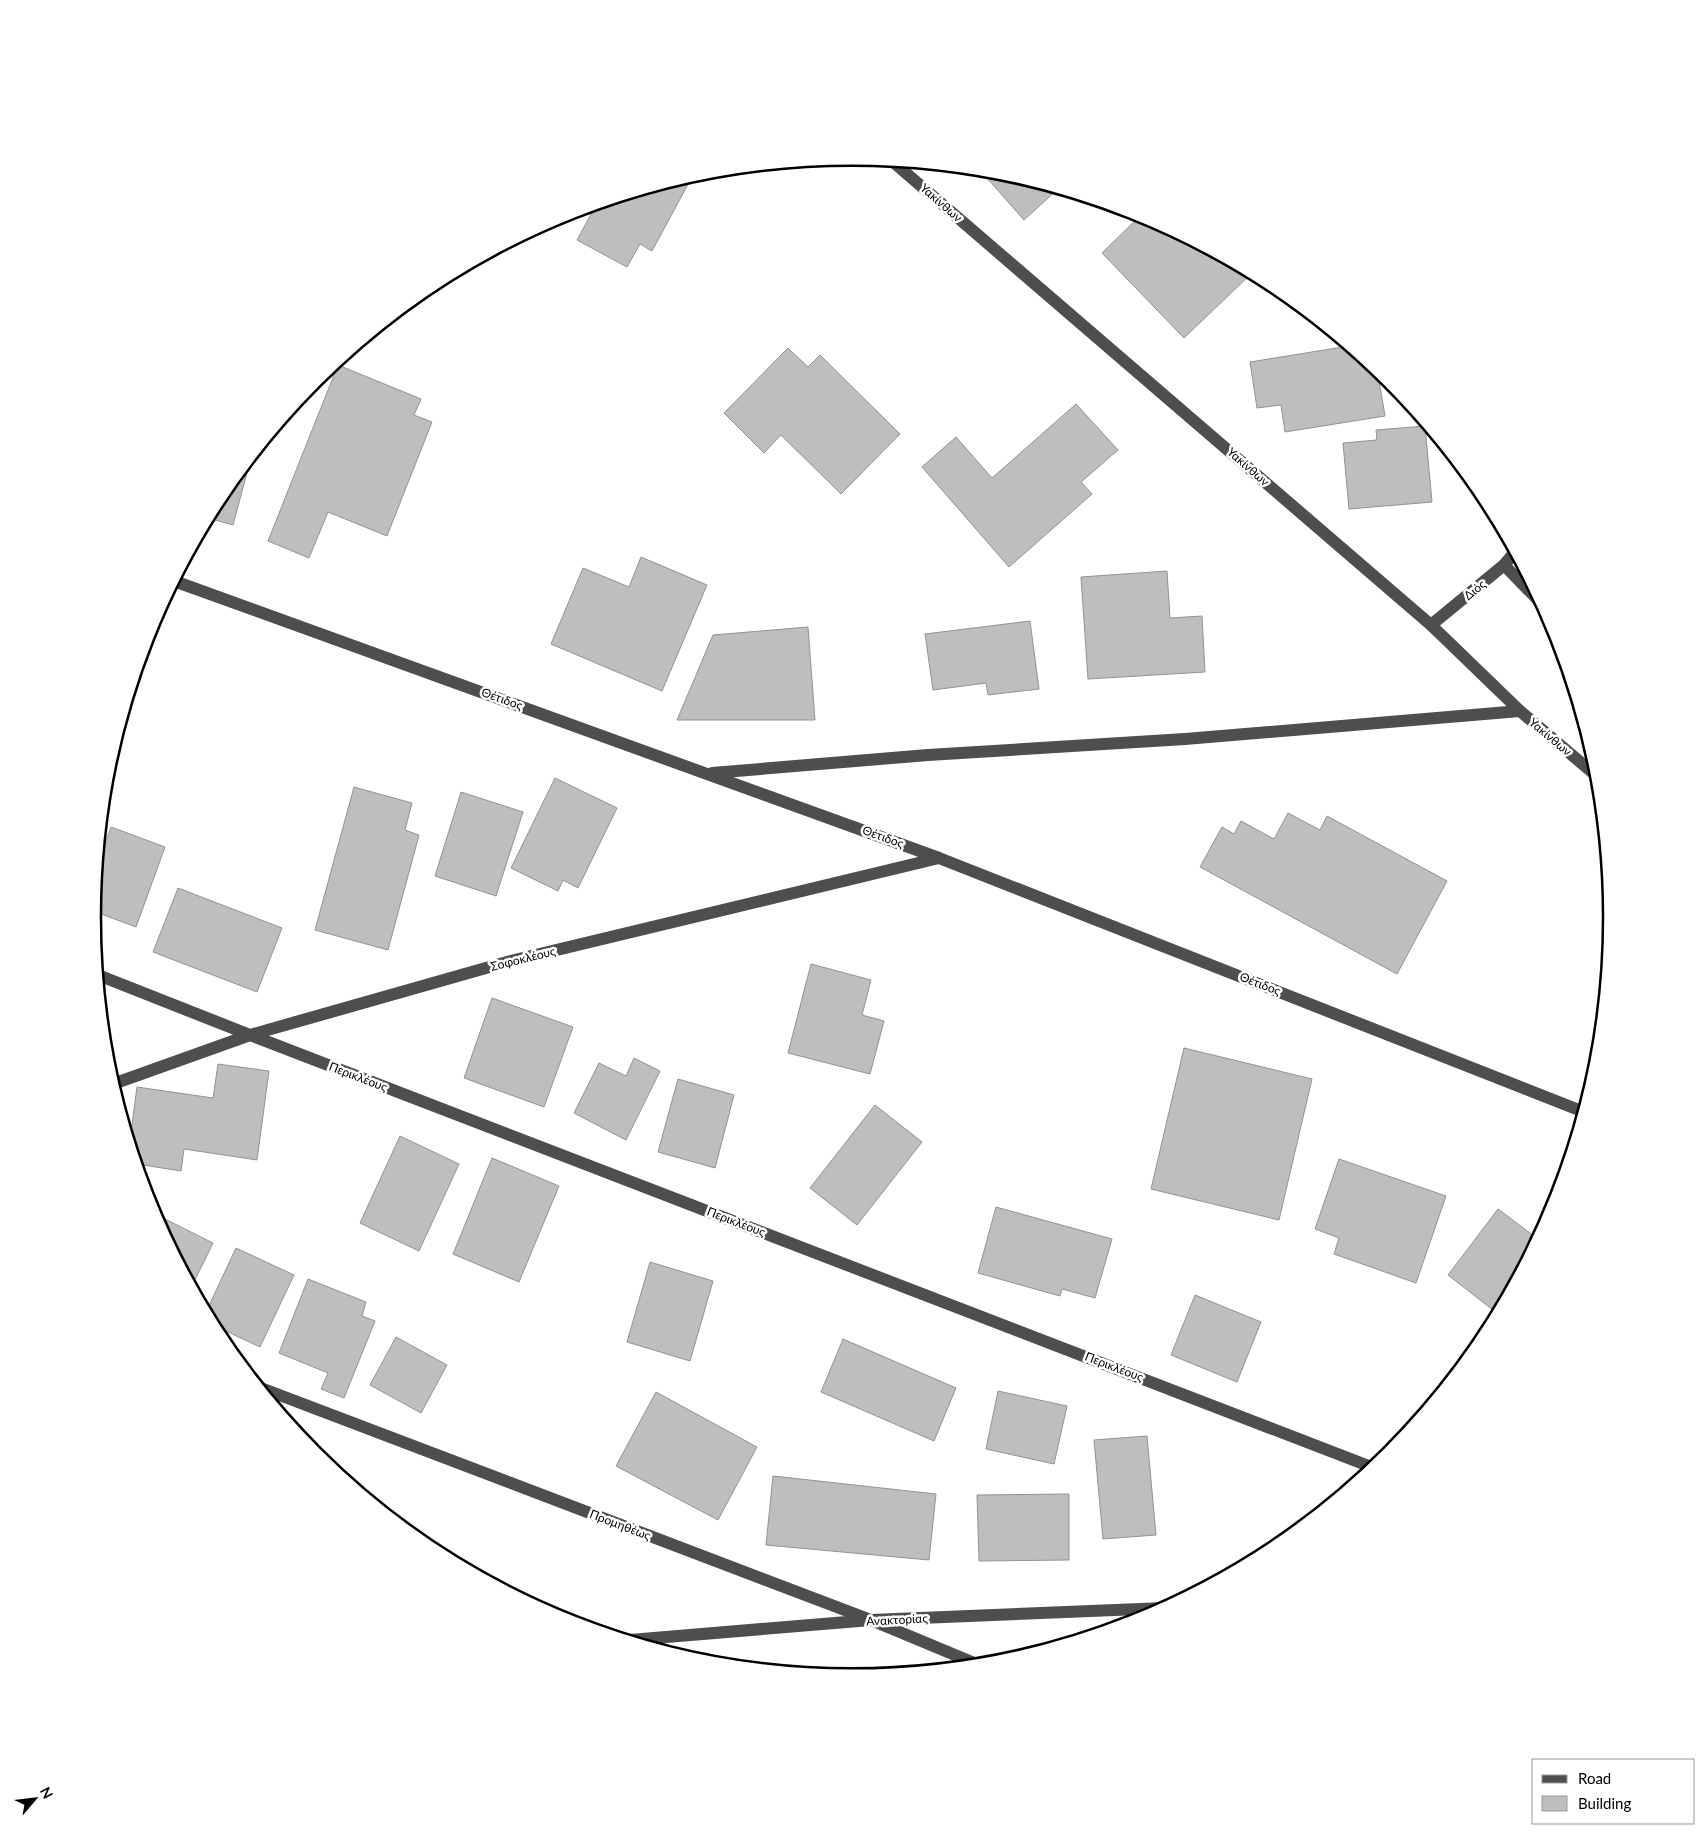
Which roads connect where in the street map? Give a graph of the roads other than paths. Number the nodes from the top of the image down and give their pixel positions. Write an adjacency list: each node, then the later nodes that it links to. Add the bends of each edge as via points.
1 (899, 167): 6 (street, Υακίνθων)
2 (1511, 557): 3 (street, Διός)
3 (1504, 566): 5 (street); 6 (street, Διός)
4 (180, 583): 9 (street, Θέτιδος)
5 (1529, 591)
6 (1432, 625): 7 (street, Υακίνθων)
7 (1520, 711): 8 (street, Υακίνθων); 9 (street)
8 (1589, 769)
9 (708, 773): 10 (street, Θέτιδος)
10 (940, 858): 12 (street, Σοφοκλέους, via 507,962); 14 (street, Θέτιδος)
11 (104, 977): 12 (street, Περικλέους)
12 (250, 1035): 13 (street, Σοφοκλέους); 16 (street, Περικλέους)
13 (120, 1081)
14 (1578, 1110)
15 (271, 1392): 18 (street, Προμηθέως)
16 (1366, 1465)
17 (1145, 1609): 18 (street, Ανακτορίας)
18 (871, 1620): 19 (street, Ανακτορίας); 20 (street, Προμηθέως)
19 (645, 1639)
20 (967, 1659)

